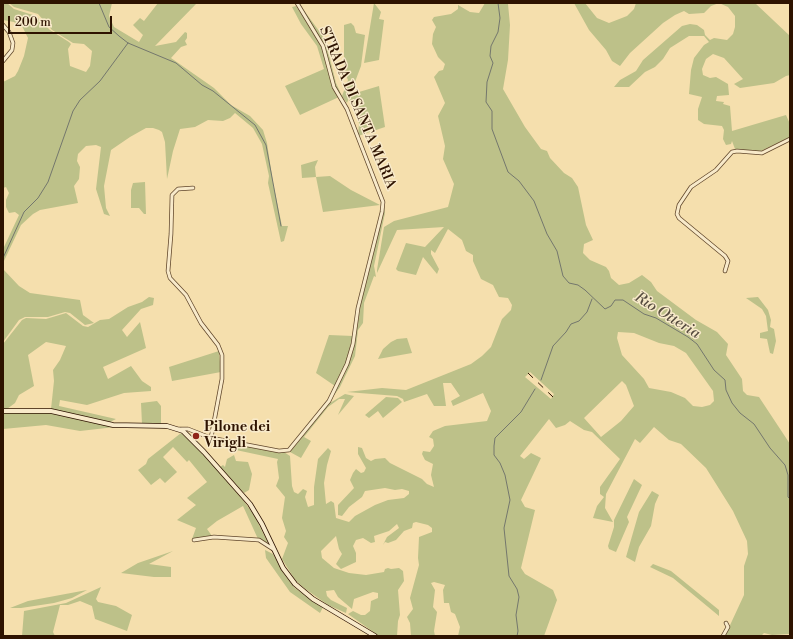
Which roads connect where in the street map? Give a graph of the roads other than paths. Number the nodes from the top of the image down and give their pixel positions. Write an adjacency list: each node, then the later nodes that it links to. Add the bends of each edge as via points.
1 (296, 3): 9 (street, STRADA DI SANTA MARIA, via 323,48 333,85 346,107 382,198 382,212 358,308 352,347 347,364 328,402 292,447 286,450 279,451)
2 (3, 25): 3 (street, via 13,43 11,51)
3 (3, 61)
4 (790, 139): 6 (street, via 762,153 737,150 732,152 716,170 691,187 679,205 677,214 680,218 725,256 728,261)
5 (193, 188): 9 (street, via 178,189 172,195 168,271 170,278 185,293 222,355 222,376)
6 (725, 271)
7 (3, 411): 8 (main road, via 51,411 116,425 167,426)
8 (179, 429): 9 (street, STRADA DI SANTA MARIA, via 188,429); 11 (main road, via 199,446 248,502 262,524)
9 (210, 438)
10 (194, 540): 11 (street, via 211,537 259,540)
11 (273, 549): 13 (main road, via 286,572 302,591)
12 (726, 623): 14 (street, via 728,627)
13 (375, 636)
14 (723, 636)

